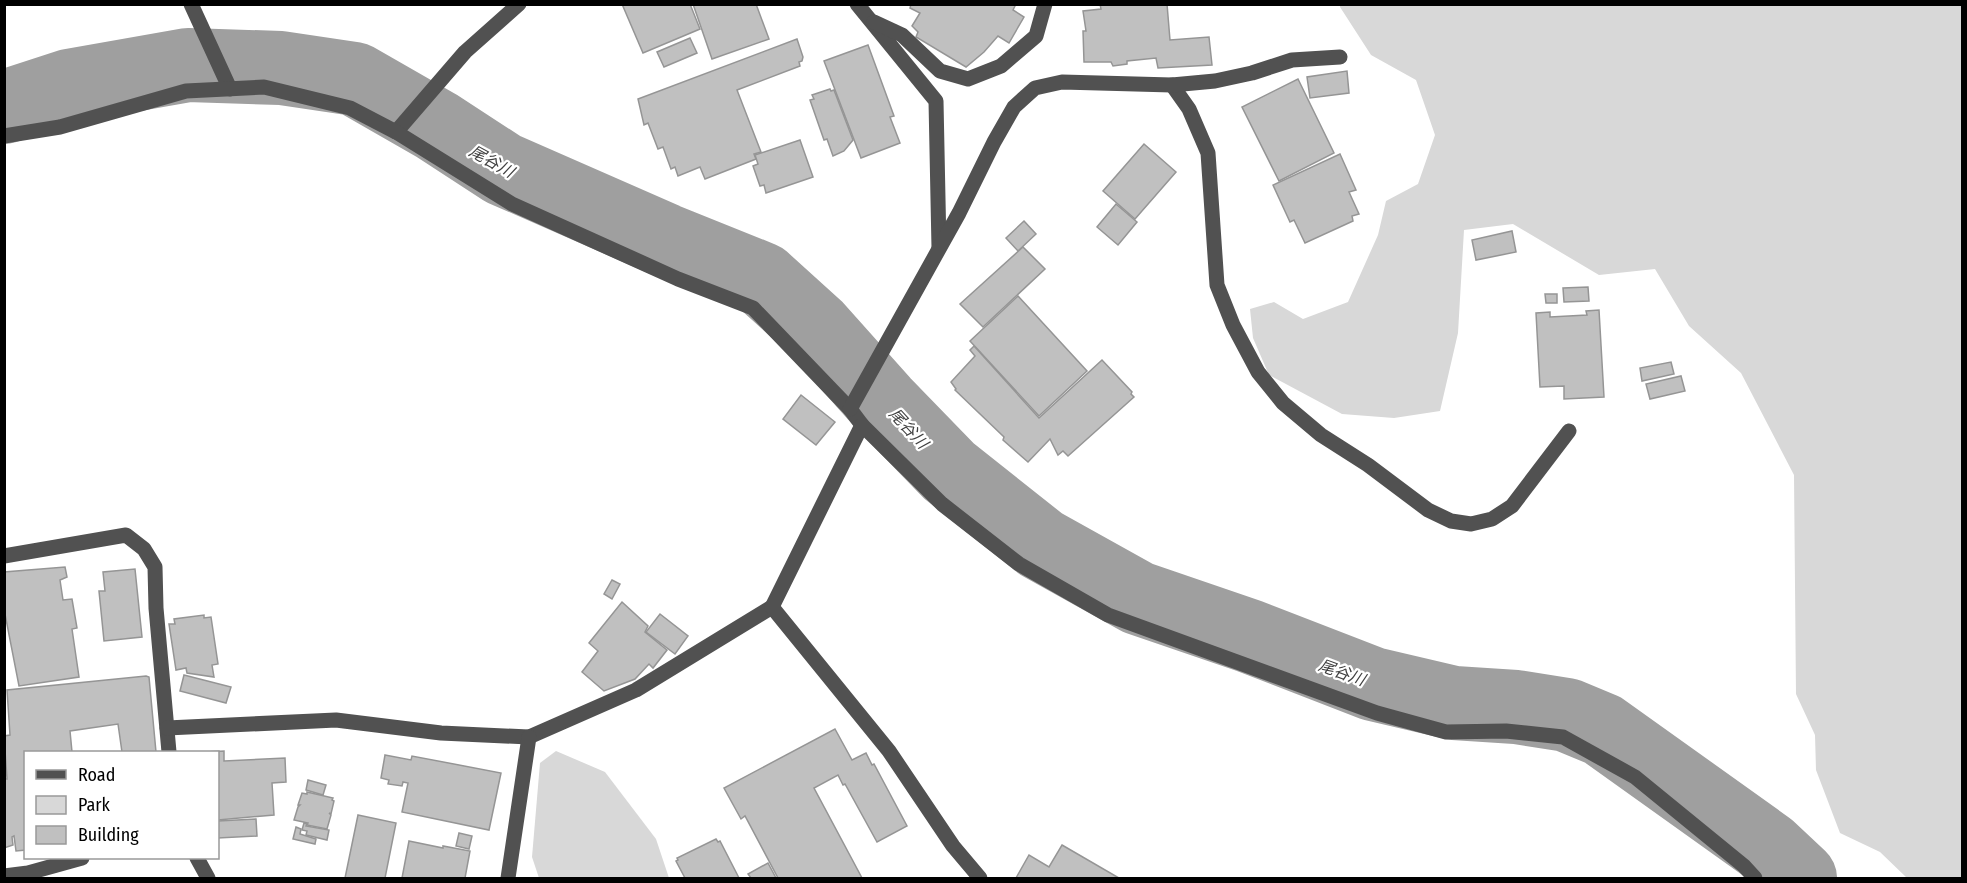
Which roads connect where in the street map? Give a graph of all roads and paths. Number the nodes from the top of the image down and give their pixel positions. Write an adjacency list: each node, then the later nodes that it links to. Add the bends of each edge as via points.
1 (191, 4): 8 (street)
2 (519, 4): 9 (street, via 465,52)
3 (857, 4): 5 (street)
4 (1045, 4): 5 (street, via 1036,36 1001,66 968,79 940,71 902,34)
5 (871, 21): 11 (street, via 936,101)
6 (1340, 57): 7 (street, via 1292,60 1215,81)
7 (1172, 85): 11 (street, via 1062,82 1035,88 1014,107); 14 (street, via 1189,108 1208,153 1217,285 1258,372 1282,403 1428,510 1451,521 1471,524 1492,519 1512,506)
8 (230, 89): 9 (street, via 264,87 350,108); 10 (street, via 186,91 60,127)
9 (396, 132): 12 (street, via 512,204 678,279 753,308)
10 (4, 136)
11 (939, 251): 12 (street)
12 (850, 410): 13 (street)
13 (862, 425): 16 (street); 26 (street, via 950,511 1019,564 1108,615 1377,713 1446,732 1506,731 1563,737 1635,777)
14 (1569, 431)
15 (4, 556): 17 (street, via 126,535 144,549 155,567)
16 (772, 607): 18 (street, via 636,690); 25 (street, via 889,751)
17 (167, 728): 18 (street, via 336,720 441,733); 19 (street)
18 (529, 737): 24 (street)
19 (169, 751)
20 (78, 859): 22 (street)
21 (197, 859): 23 (street)
22 (4, 876)
23 (208, 879)
24 (508, 879)
25 (980, 879)
26 (1755, 879)

